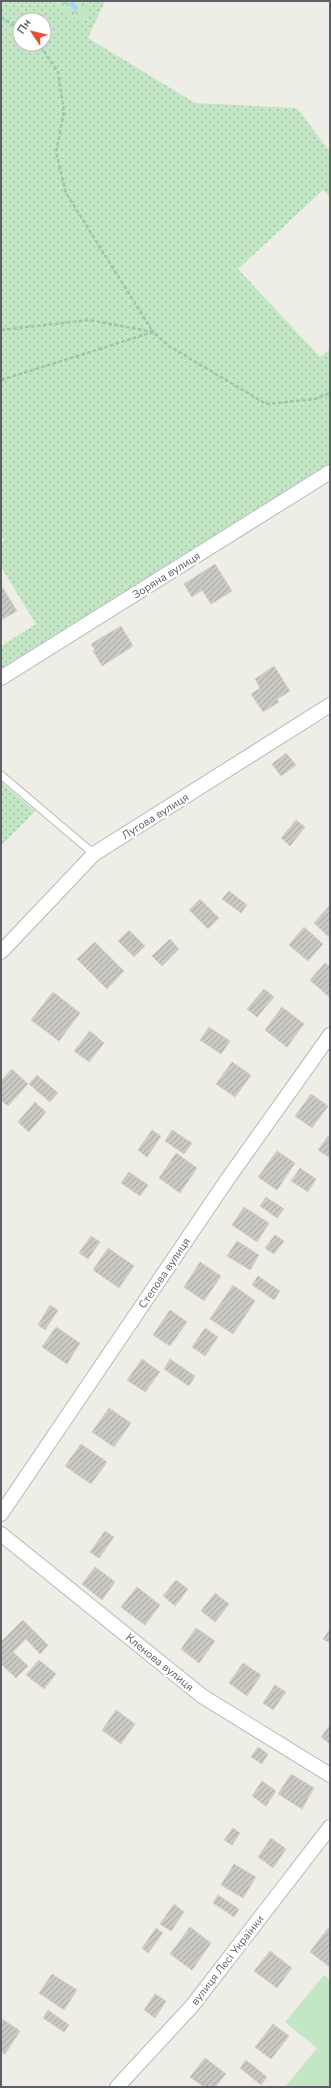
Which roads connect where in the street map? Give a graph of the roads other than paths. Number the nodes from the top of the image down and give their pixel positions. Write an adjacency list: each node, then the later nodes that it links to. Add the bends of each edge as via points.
1 (330, 472): 2 (street, Зоряна вулиця)
2 (1, 678)
3 (330, 705): 5 (street, Лугова вулиця)
4 (1, 775): 5 (lane)
5 (94, 854): 6 (street, Лугова вулиця)
6 (1, 952)
7 (330, 1035): 8 (street, Степова вулиця, via 227,1180)
8 (1, 1514)
9 (1, 1534): 10 (street, Кленова вулиця, via 202,1696)
10 (330, 1775)
11 (330, 1827): 12 (street, вулиця Лесі Українки, via 192,2006)
12 (117, 2087)

